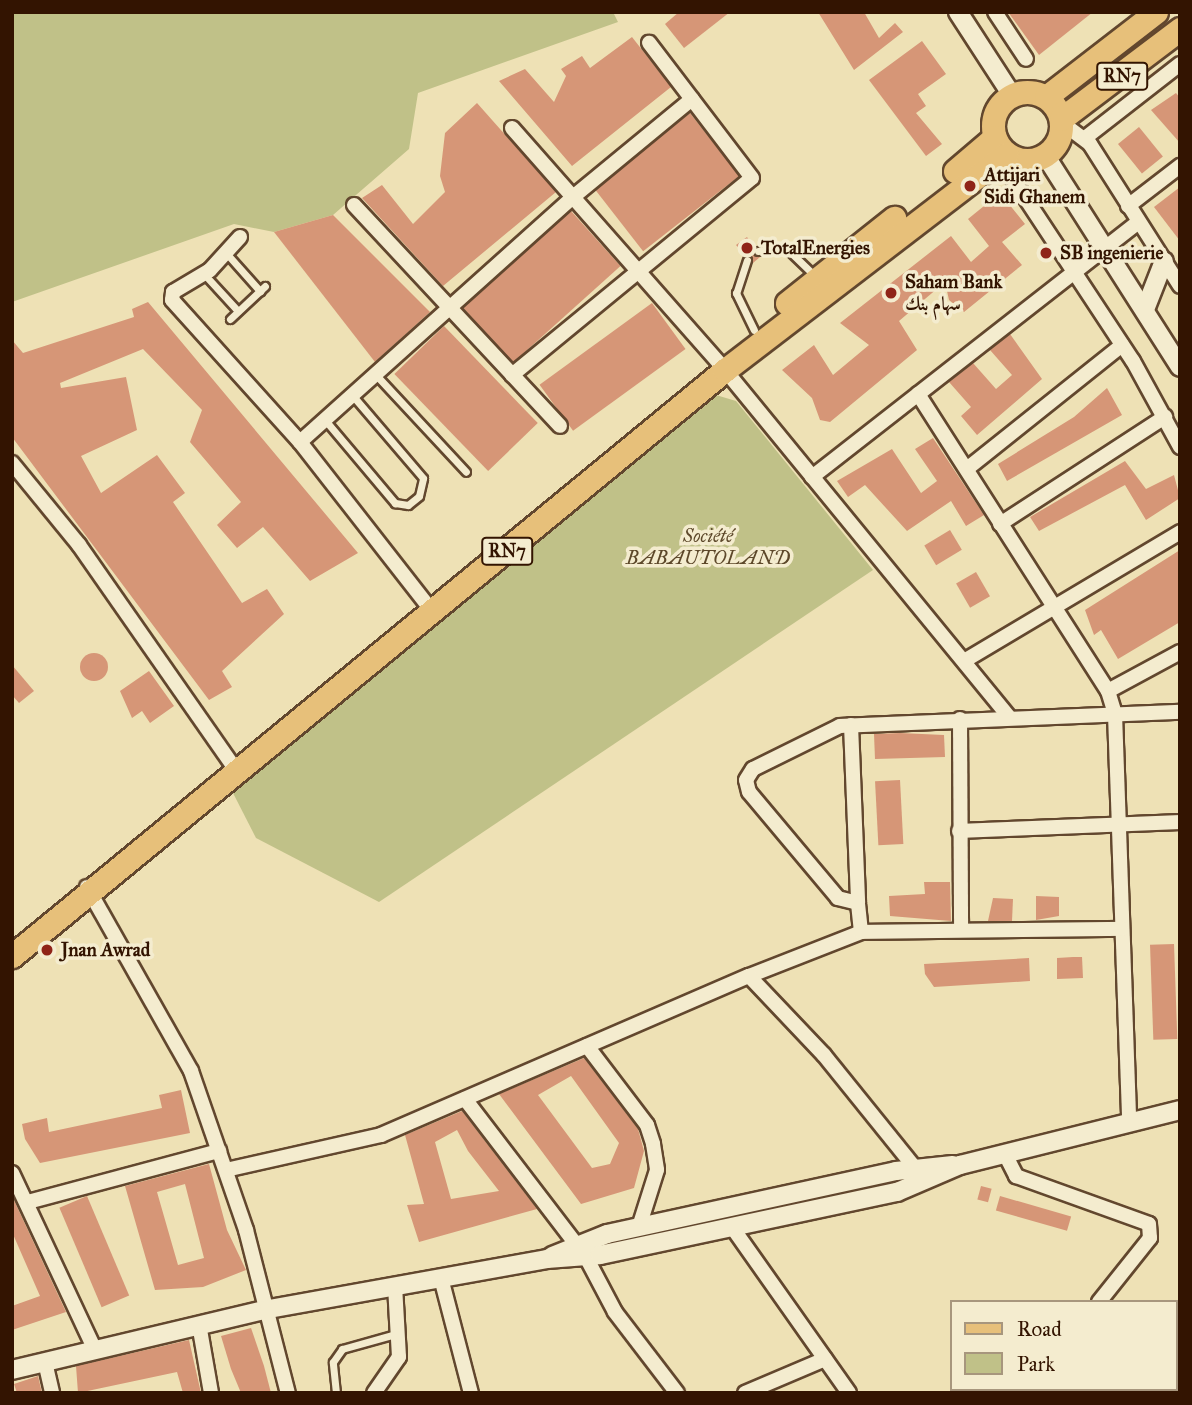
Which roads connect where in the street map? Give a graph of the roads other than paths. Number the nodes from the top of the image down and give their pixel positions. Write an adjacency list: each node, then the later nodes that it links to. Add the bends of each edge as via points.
1 (995, 12): 6 (street)
2 (1156, 12): 9 (main road, RN7)
3 (955, 14): 8 (street)
4 (1180, 29): 11 (main road, RN7)
5 (649, 43): 10 (street)
6 (1026, 59)
7 (1180, 64): 13 (street)
8 (1012, 95): 9 (main road); 14 (main road, via 996,113)
9 (1046, 97): 11 (main road)
10 (692, 99): 17 (street); 29 (street, via 752,178)
11 (1061, 120): 13 (street); 15 (main road, via 1060,137)
12 (512, 128): 17 (street)
13 (1085, 138): 19 (street)
14 (1001, 150): 15 (main road, via 1026,160); 27 (street); 30 (main road, RN7); 38 (main road, RN7)
15 (1045, 155): 22 (street)
16 (1180, 166): 19 (street)
17 (573, 197): 29 (street); 33 (street)
18 (354, 205): 33 (street)
19 (1128, 206): 20 (street)
20 (1138, 222): 22 (street); 26 (street)
21 (240, 237): 24 (street)
22 (1106, 246): 27 (street); 32 (street)
23 (758, 251): 30 (lane, via 785,247)
24 (227, 254): 28 (street); 34 (lane, via 263,288)
25 (747, 260): 36 (lane, via 736,293)
26 (1164, 261): 31 (street); 32 (street)
27 (1073, 272): 37 (street); 42 (street)
28 (204, 274): 34 (lane); 47 (street, via 175,290 172,300)
29 (642, 275): 38 (street); 41 (street)
30 (817, 278): 36 (main road, RN7)
31 (1180, 286)
32 (1146, 307): 39 (street)
33 (450, 308): 40 (street); 41 (street)
34 (238, 311): 35 (lane)
35 (230, 319)
36 (754, 330): 38 (main road, RN7)
37 (1122, 345): 44 (street); 50 (street)
38 (721, 366): 52 (street); 56 (main road, RN7); 69 (main road, RN7)
39 (1180, 367)
40 (376, 374): 43 (street); 51 (lane)
41 (512, 375): 46 (street)
42 (918, 394): 50 (street); 52 (street)
43 (353, 396): 45 (street); 45 (lane, via 423,478 419,496 408,505 396,503)
44 (1165, 417): 48 (street); 53 (street)
45 (325, 420): 47 (street)
46 (561, 426)
47 (300, 442): 56 (street)
48 (1180, 447)
49 (12, 463): 65 (street, via 79,545)
50 (968, 468): 53 (street)
51 (466, 472)
52 (812, 477): 58 (street)
53 (1000, 524): 55 (street)
54 (1180, 532): 55 (street)
55 (1056, 600): 58 (street); 59 (street)
56 (426, 603): 65 (main road, RN7)
57 (1180, 652): 59 (street)
58 (964, 661): 62 (street)
59 (1108, 691): 61 (street)
60 (1180, 712): 61 (street)
61 (1115, 714): 62 (street); 67 (street)
62 (1009, 718): 63 (street)
63 (960, 719): 64 (street); 68 (street)
64 (851, 724): 70 (street); 70 (street, via 762,764 746,780 838,898)
65 (232, 764): 69 (main road, RN7)
66 (1180, 822): 67 (street)
67 (1118, 824): 68 (street); 72 (street)
68 (959, 831): 71 (street)
69 (89, 890): 74 (main road, RN7); 75 (main road, RN7); 81 (street, via 191,1071)
70 (858, 903): 73 (street)
71 (961, 928): 72 (street); 73 (street)
72 (1122, 929): 80 (street)
73 (862, 932): 76 (street)
74 (12, 943)
75 (12, 956)
76 (749, 976): 77 (street); 85 (street)
77 (587, 1046): 78 (street); 87 (street, via 647,1125 653,1144 657,1170)
78 (466, 1099): 83 (street, via 381,1135); 89 (street)
79 (1180, 1110): 80 (street)
80 (1129, 1123): 82 (street)
81 (219, 1151): 83 (street); 86 (street)
82 (1005, 1154): 85 (street); 92 (street, via 1016,1176 1149,1224 1150,1238)
83 (226, 1170): 93 (street)
84 (12, 1173): 86 (street)
85 (921, 1175): 87 (street); 88 (street)
86 (28, 1202): 96 (street)
87 (639, 1227): 89 (street)
88 (732, 1227): 89 (street); 97 (street)
89 (581, 1251): 90 (street); 106 (street, via 614,1312)
90 (440, 1278): 91 (street); 105 (street)
91 (396, 1286): 93 (street); 95 (street)
92 (1101, 1300)
93 (268, 1309): 94 (street); 102 (street)
94 (199, 1324): 96 (street); 101 (street)
95 (400, 1333): 103 (lane, via 342,1349 333,1362); 104 (street, via 396,1366)
96 (95, 1350): 98 (street)
97 (825, 1359): 107 (street); 108 (street)
98 (45, 1362): 99 (street); 100 (street)
99 (12, 1370)
100 (52, 1393)
101 (211, 1393)
102 (288, 1393)
103 (336, 1393)
104 (374, 1393)
105 (471, 1393)
106 (677, 1393)
107 (746, 1393)
108 (849, 1393)

